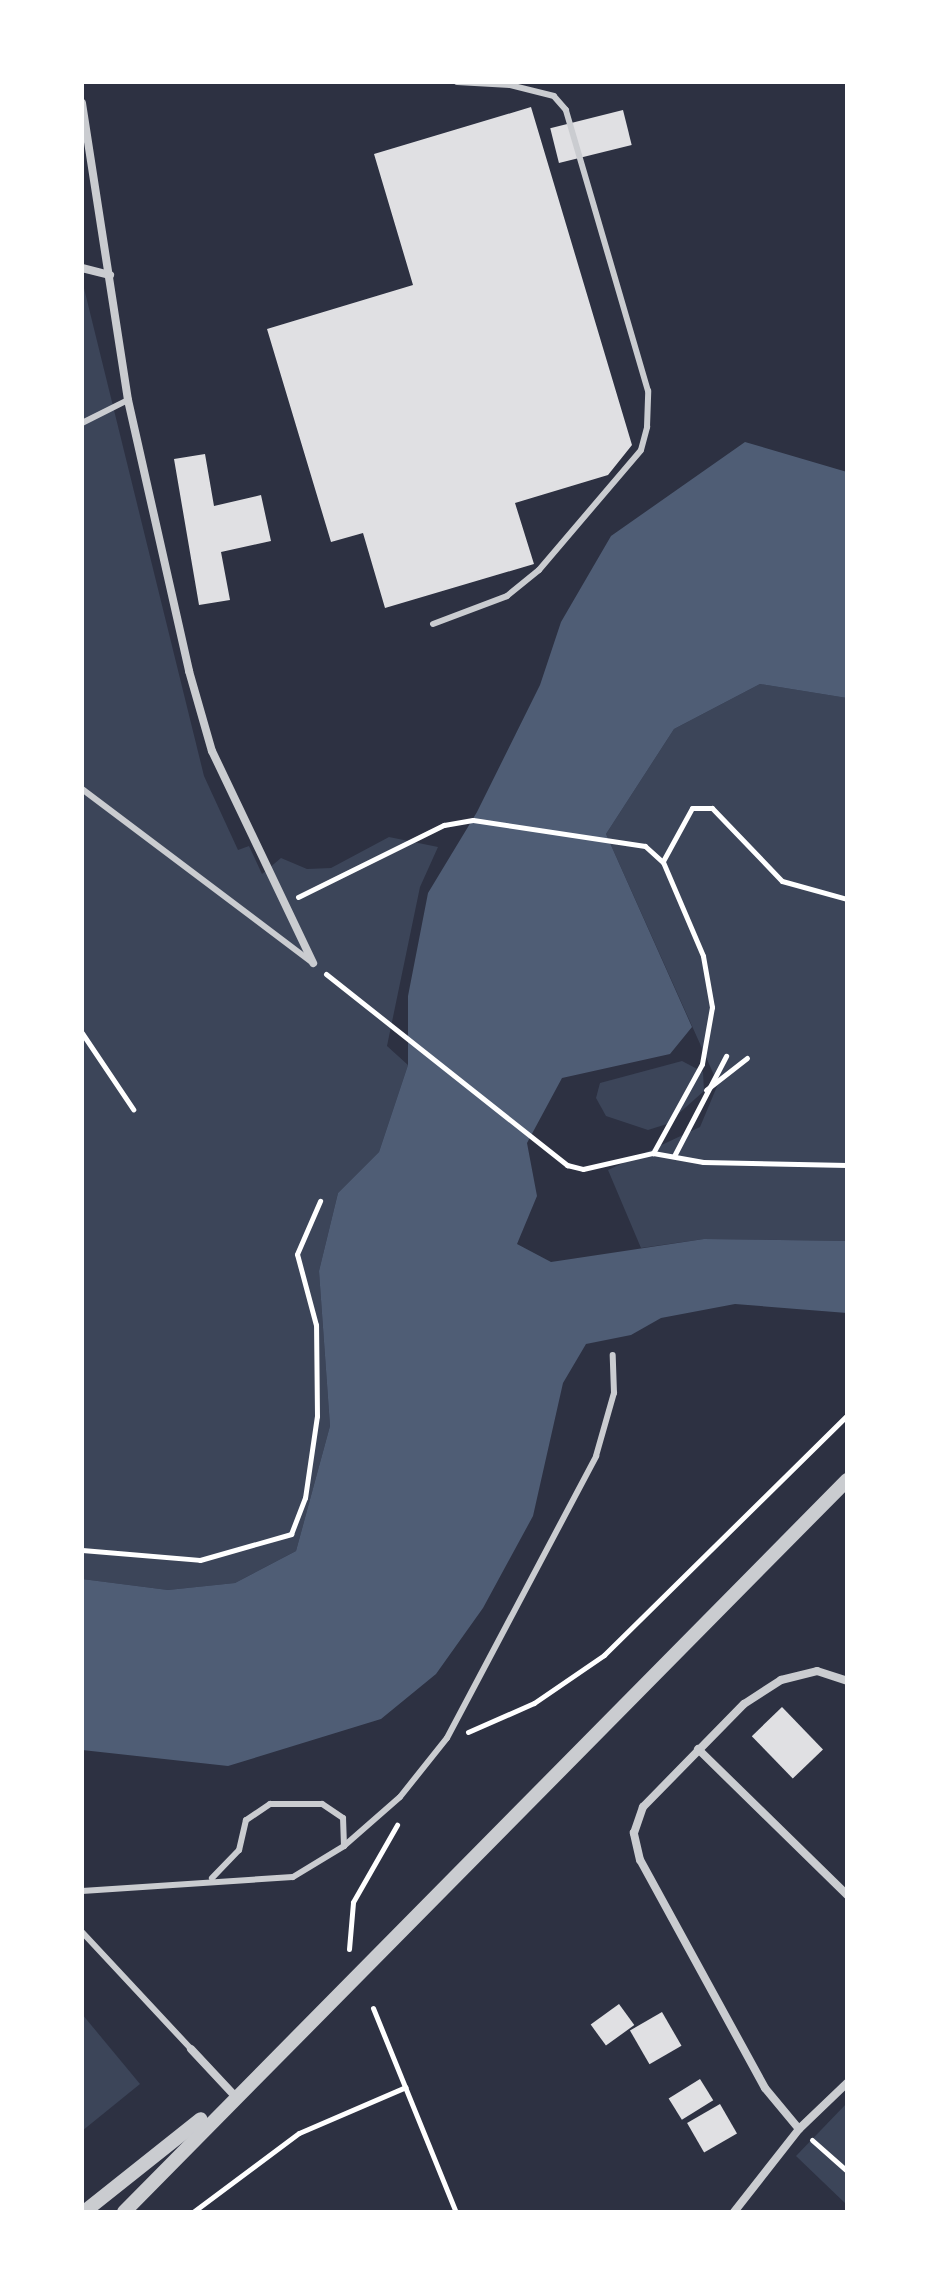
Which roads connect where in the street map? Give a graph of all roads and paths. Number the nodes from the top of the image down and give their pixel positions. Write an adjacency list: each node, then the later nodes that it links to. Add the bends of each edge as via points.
1 (457, 82): 7 (lane, via 510,85 554,96 566,110 648,391 647,427 641,450 539,570 507,596)
2 (82, 103): 4 (street)
3 (82, 268): 4 (street)
4 (110, 275): 5 (street)
5 (128, 400): 6 (lane); 11 (street, via 212,751)
6 (82, 423)
7 (433, 624)
8 (82, 789): 12 (lane)
9 (663, 862): 10 (path, via 692,808 712,808 782,881); 11 (path, via 645,846 473,820 395,846); 18 (path, via 703,956 712,1007 702,1064)
10 (847, 899)
11 (283, 905): 12 (street)
12 (313, 963): 18 (path, via 555,1158 583,1169)
13 (82, 1033): 17 (path)
14 (726, 1056): 16 (path)
15 (747, 1058): 16 (path)
16 (705, 1091): 19 (path)
17 (133, 1109)
18 (653, 1153): 19 (path)
19 (674, 1156): 20 (path)
20 (847, 1165)
21 (320, 1201): 25 (path, via 297,1254 316,1325 317,1416 305,1498 291,1534 200,1560)
22 (613, 1355): 27 (lane, via 614,1393 596,1456)
23 (847, 1415): 27 (path, via 604,1655 534,1703)
24 (847, 1480): 40 (street)
25 (82, 1550)
26 (847, 1681): 28 (street, via 817,1671 781,1680)
27 (447, 1738): 30 (lane, via 400,1797)
28 (698, 1749): 33 (street); 41 (street, via 643,1807 634,1833 640,1860 765,2088)
29 (400, 1820): 35 (path, via 353,1902)
30 (344, 1846): 31 (lane, via 293,1877); 31 (lane, via 343,1818 322,1804 270,1804 246,1820 239,1850)
31 (212, 1878): 32 (lane)
32 (82, 1891)
33 (847, 1895)
34 (82, 1932): 37 (lane)
35 (349, 1949)
36 (373, 2008): 39 (path)
37 (191, 2049): 40 (street)
38 (847, 2083): 41 (street)
39 (406, 2087): 45 (path, via 299,2133); 46 (path)
40 (233, 2094): 43 (street); 44 (street)
41 (799, 2129): 42 (path); 47 (street)
42 (847, 2171)
43 (84, 2212)
44 (124, 2212)
45 (193, 2212)
46 (456, 2212)
47 (734, 2212)

